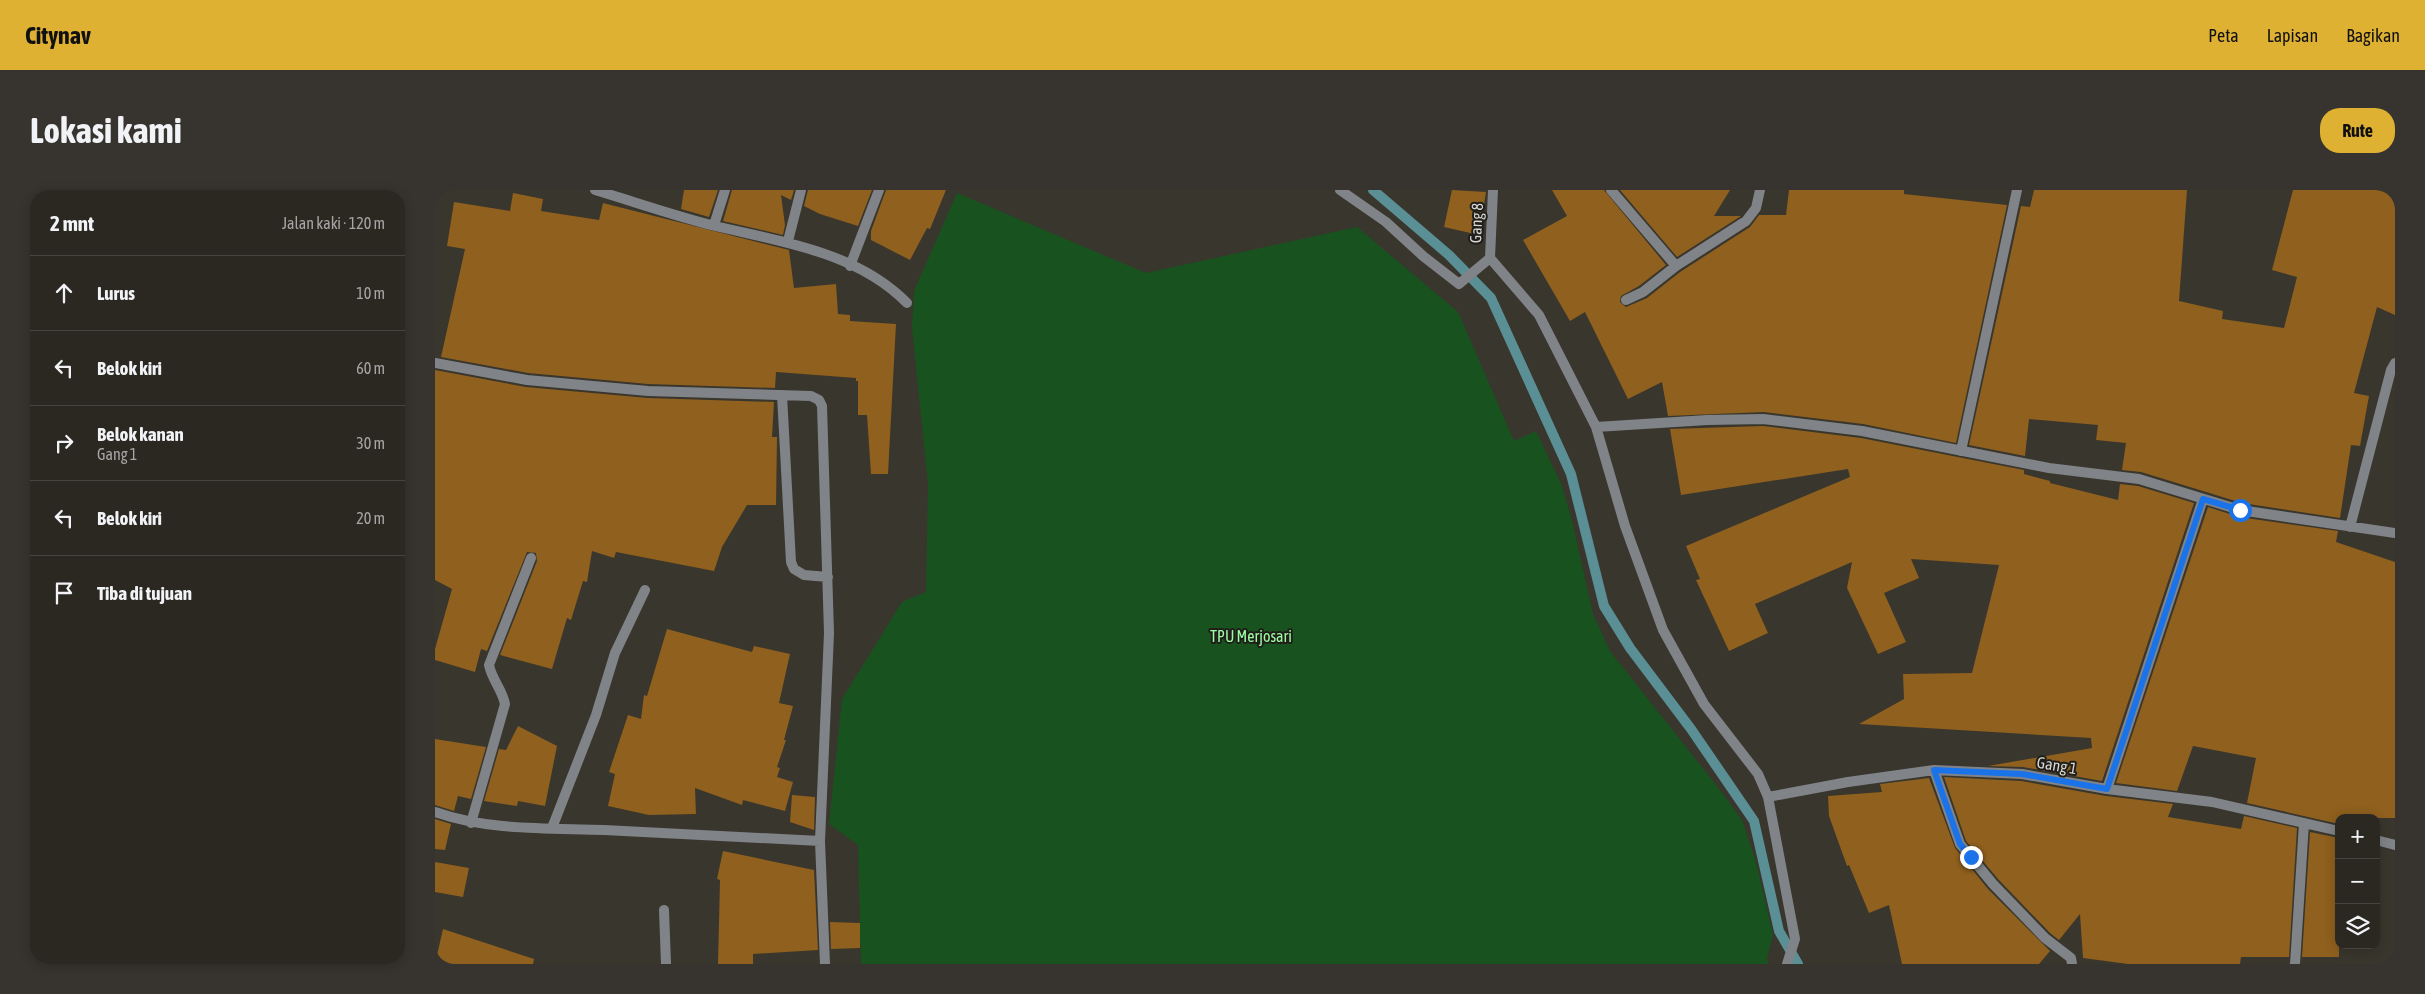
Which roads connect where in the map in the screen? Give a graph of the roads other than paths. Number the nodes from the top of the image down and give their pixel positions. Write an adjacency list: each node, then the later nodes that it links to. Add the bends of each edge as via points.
1 (595, 190): 10 (street)
2 (725, 190): 10 (street)
3 (801, 190): 11 (street)
4 (879, 190): 13 (street)
5 (1340, 190): 12 (street, via 1387,222 1459,284)
6 (1493, 190): 12 (street, Gang 8)
7 (1611, 190): 14 (street)
8 (1760, 190): 14 (street, via 1756,208 1746,221)
9 (2017, 190): 21 (street)
10 (714, 226): 11 (street)
11 (788, 241): 13 (street)
12 (1489, 258): 20 (street, via 1539,315)
13 (850, 266): 16 (street, via 890,286)
14 (1676, 266): 15 (street, via 1643,292)
15 (1626, 300)
16 (907, 303)
17 (435, 363): 19 (street, via 555,383 649,391)
18 (2395, 364): 23 (street)
19 (782, 395): 26 (street, via 791,562 794,569 804,575); 26 (street, via 811,396 819,400 821,406)
20 (1596, 427): 21 (street, via 1763,419 1861,431); 30 (street, via 1625,526 1663,630 1704,704 1758,774)
21 (1961, 451): 22 (street, via 2049,468 2139,479)
22 (2203, 499): 23 (street, via 2240,510); 29 (street)
23 (2350, 527): 24 (street)
24 (2395, 533)
25 (531, 558): 32 (street, via 489,665 491,675 503,692 505,704)
26 (828, 577): 36 (street, via 829,634)
27 (645, 590): 34 (street, via 615,653 596,715)
28 (1934, 770): 29 (street, Gang 1, via 2022,774); 30 (street, Gang 1); 43 (street, via 1960,844 2045,938 2071,958)
29 (2107, 789): 33 (street, Gang 1, via 2212,802)
30 (1768, 796): 42 (street, via 1795,939)
31 (435, 812): 32 (street)
32 (471, 822): 34 (street, via 515,828)
33 (2304, 822): 35 (street, Gang 1); 44 (street)
34 (552, 828): 36 (street)
35 (2335, 830)
36 (820, 841): 41 (street)
37 (2380, 841): 38 (street)
38 (2395, 845)
39 (665, 910): 40 (street)
40 (666, 964)
41 (825, 964)
42 (1787, 964)
43 (2072, 964)
44 (2295, 964)

